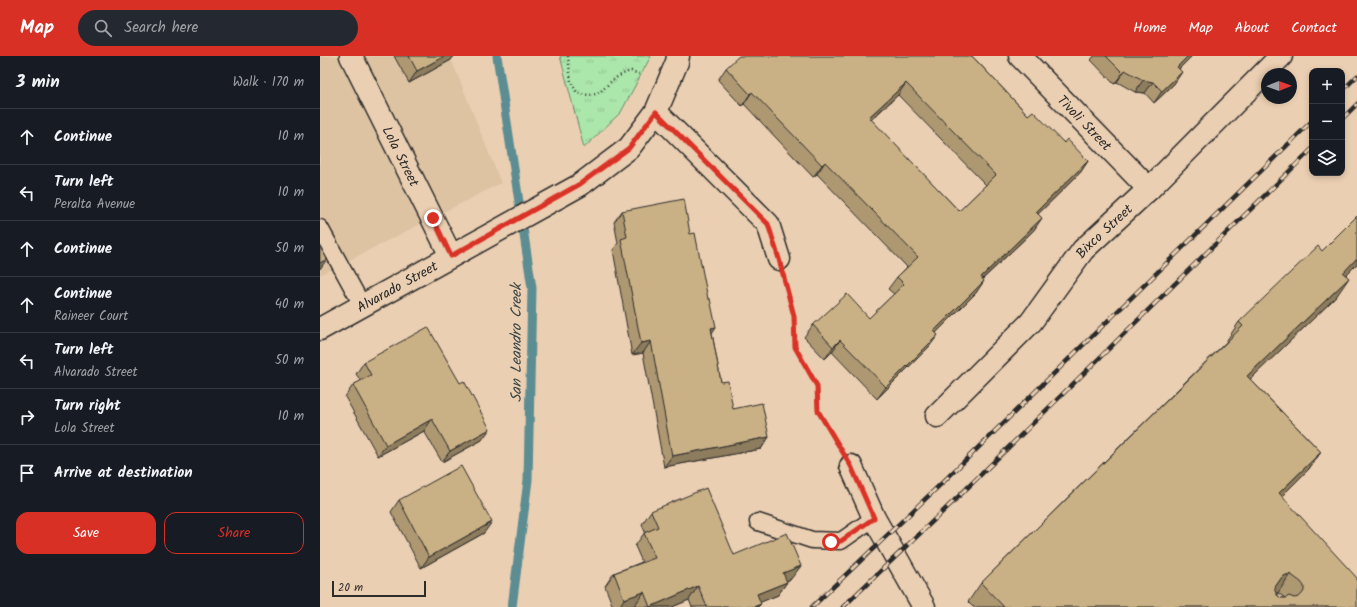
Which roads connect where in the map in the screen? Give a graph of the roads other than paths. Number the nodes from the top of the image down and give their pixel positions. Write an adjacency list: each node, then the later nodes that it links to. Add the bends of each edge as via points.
1 (351, 56): 8 (street, Lola Street)
2 (678, 56): 5 (street, Alvarado Street)
3 (1020, 56): 6 (street, Tivoli Street)
4 (1281, 56): 6 (street, Bixco Street)
5 (656, 112): 8 (street, Alvarado Street, via 629,148 580,184); 9 (street, via 768,224)
6 (1149, 189): 12 (street, Bixco Street, via 1083,250 1031,322)
7 (320, 228): 10 (lane)
8 (451, 256): 10 (street, Alvarado Street)
9 (779, 259)
10 (362, 305): 11 (street, Alvarado Street)
11 (320, 329)
12 (938, 416)
13 (851, 466): 14 (street)
14 (874, 518): 15 (lane, via 841,541 812,540); 16 (street)
15 (758, 522)
16 (924, 607)

